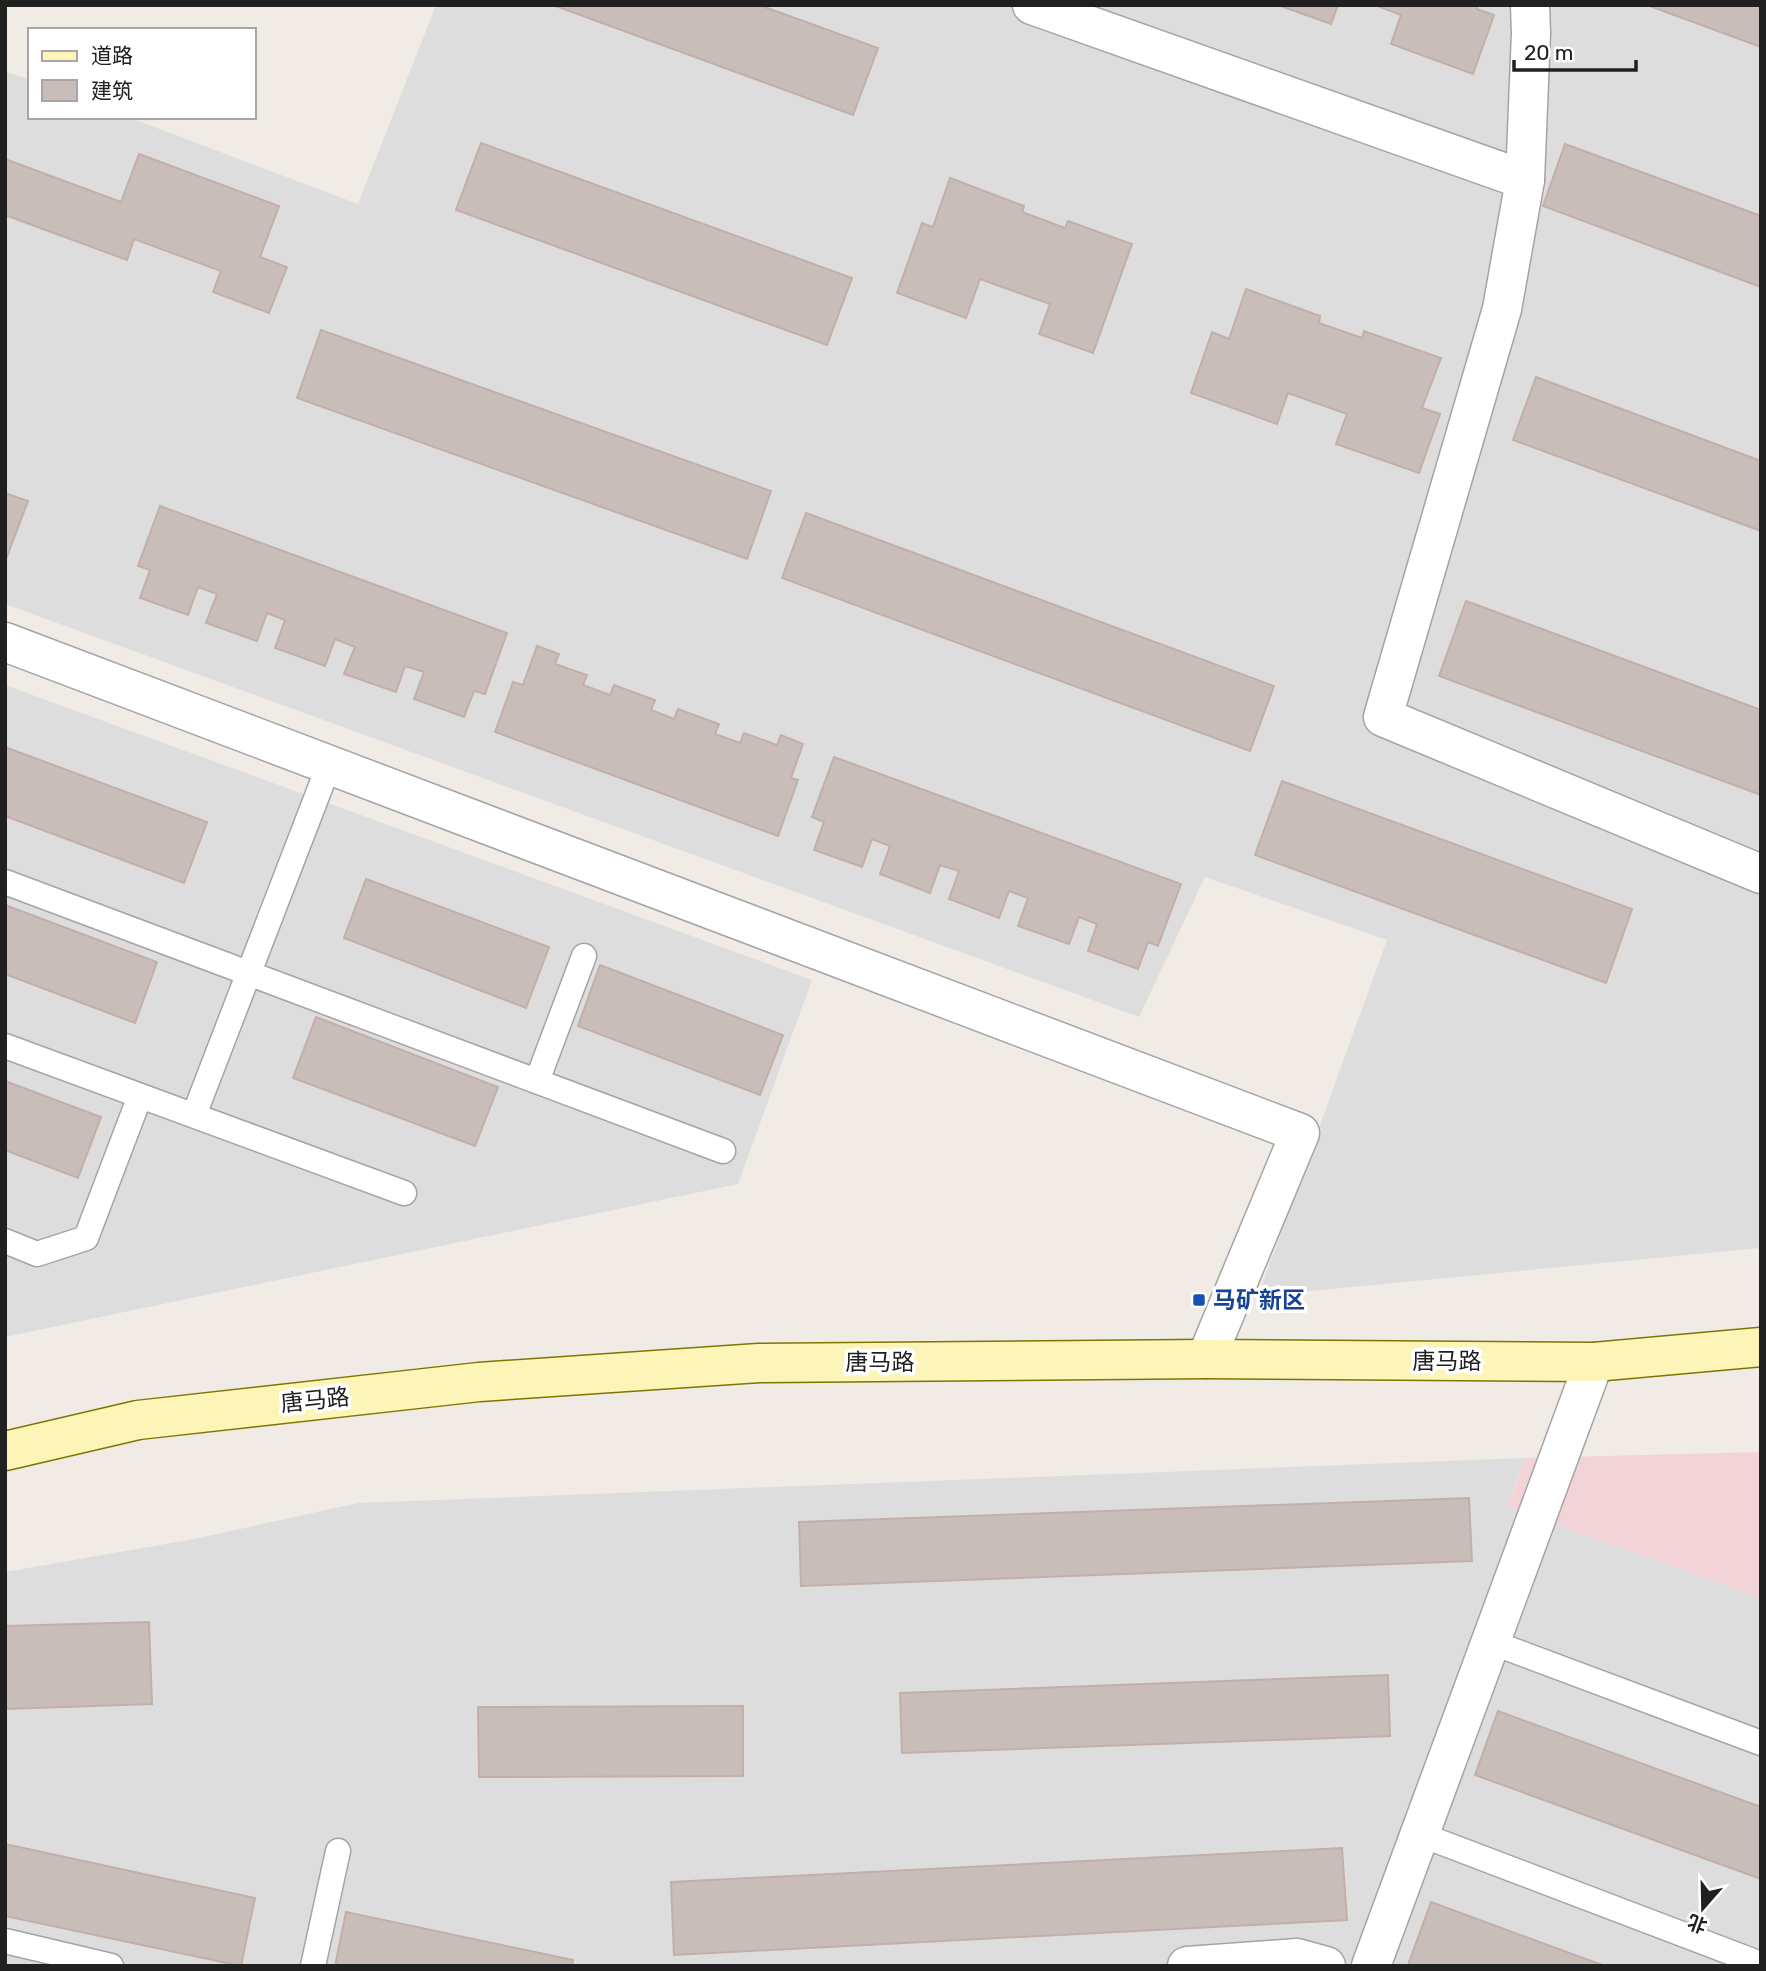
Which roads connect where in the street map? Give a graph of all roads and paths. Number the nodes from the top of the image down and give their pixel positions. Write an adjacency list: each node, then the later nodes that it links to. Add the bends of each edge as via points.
1 (1032, 5): 3 (street)
2 (1530, 5): 3 (street)
3 (1525, 180): 6 (street, via 1502,309 1383,717)
4 (5, 642): 5 (street)
5 (329, 765): 9 (lane); 18 (street, via 1300,1133)
6 (1761, 874)
7 (5, 882): 9 (lane)
8 (584, 957): 11 (lane)
9 (249, 973): 11 (lane); 13 (lane)
10 (5, 1046): 12 (lane)
11 (537, 1081): 14 (lane)
12 (140, 1096): 13 (lane); 16 (lane, via 86,1238 37,1254)
13 (194, 1115): 15 (lane)
14 (723, 1151)
15 (404, 1193)
16 (5, 1241)
17 (1761, 1347): 19 (main road, 唐马路)
18 (1206, 1359): 19 (main road, 唐马路); 20 (main road, 唐马路, via 758,1363 479,1382 138,1420)
19 (1594, 1362): 21 (street)
20 (5, 1451)
21 (1490, 1642): 22 (lane); 23 (street)
22 (1761, 1743)
23 (1419, 1834): 26 (lane); 31 (street)
24 (338, 1851): 28 (lane)
25 (5, 1941): 27 (lane)
26 (1761, 1964)
27 (111, 1966)
28 (313, 1966)
29 (1187, 1966): 30 (street, via 1297,1958)
30 (1326, 1966)
31 (1371, 1966)

